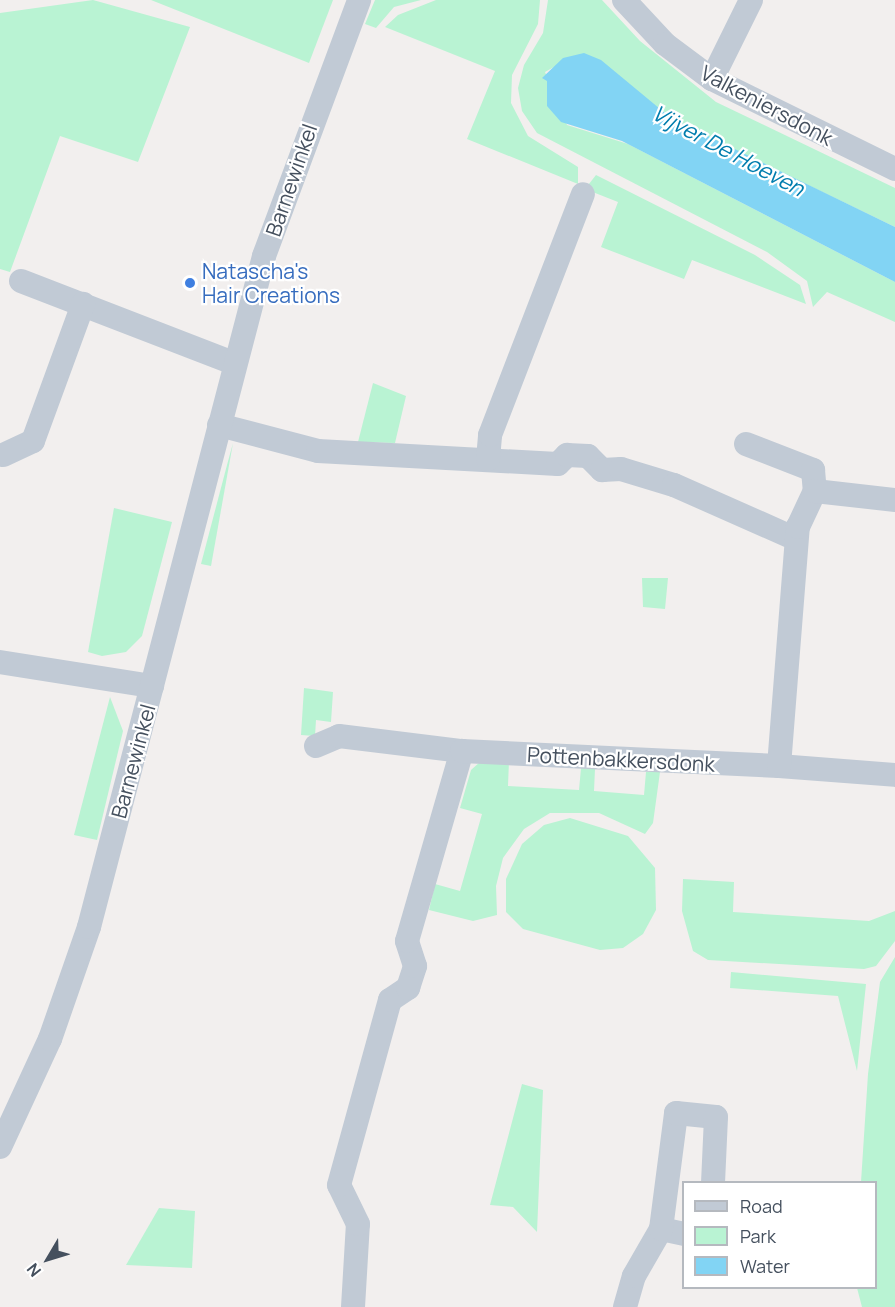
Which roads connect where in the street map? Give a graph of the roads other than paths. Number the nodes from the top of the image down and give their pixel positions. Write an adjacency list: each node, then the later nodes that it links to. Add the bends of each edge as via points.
1 (358, 0): 9 (street, Barnewinkel, via 302,147)
2 (624, 0): 4 (street, Valkeniersdonk, via 665,44)
3 (752, 0): 4 (street)
4 (712, 79): 5 (street, Valkeniersdonk)
5 (895, 169)
6 (583, 194): 13 (street, via 490,435)
7 (21, 281): 8 (street)
8 (83, 304): 9 (street); 12 (street, via 33,441)
9 (234, 363): 10 (street, Barnewinkel)
10 (219, 425): 13 (street, via 318,451); 18 (street, Barnewinkel)
11 (746, 444): 14 (street, via 813,470)
12 (3, 455)
13 (488, 459): 16 (street, via 558,464 567,455 588,456 602,470 621,469 674,485)
14 (815, 491): 15 (street); 16 (street)
15 (895, 500)
16 (796, 539): 21 (street)
17 (0, 662): 18 (street)
18 (152, 686): 23 (street, Barnewinkel, via 89,927 50,1039)
19 (316, 746): 20 (street, Pottenbakkersdonk, via 339,736)
20 (462, 751): 21 (street, Pottenbakkersdonk); 26 (street, via 407,941 415,966 408,988 390,1000 339,1185 358,1224)
21 (779, 766): 22 (street, Pottenbakkersdonk)
22 (895, 775)
23 (0, 1147)
24 (713, 1181): 25 (street, via 716,1117 676,1113)
25 (672, 1232): 27 (street, via 634,1276)
26 (353, 1307)
27 (625, 1307)

